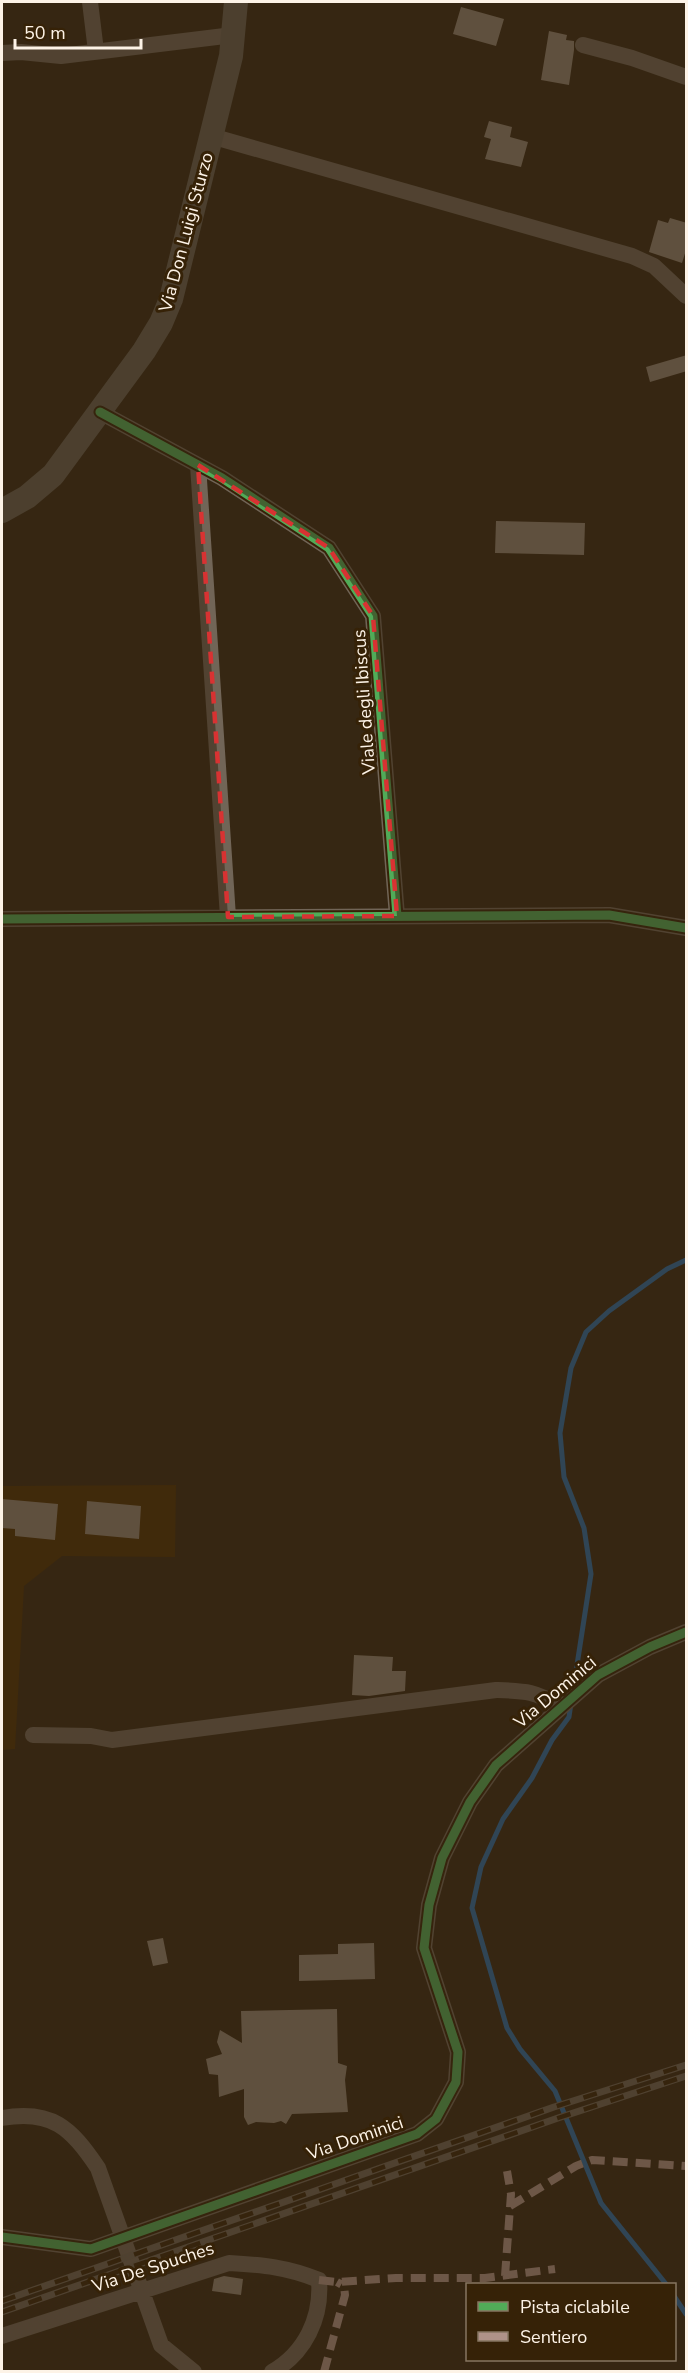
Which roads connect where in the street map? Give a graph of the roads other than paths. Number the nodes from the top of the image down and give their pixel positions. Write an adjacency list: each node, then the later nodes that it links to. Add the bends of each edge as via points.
1 (90, 2): 5 (street)
2 (236, 2): 3 (street, Via Don Luigi Sturzo)
3 (233, 35): 5 (street); 8 (street, Via Don Luigi Sturzo)
4 (583, 45): 7 (street)
5 (96, 51): 6 (street, via 61,56)
6 (2, 53)
7 (687, 77)
8 (211, 136): 9 (street, via 632,256 654,266); 10 (street, Via Don Luigi Sturzo, via 168,307 144,351)
9 (687, 296)
10 (100, 412): 11 (street, Viale degli Ibiscus); 12 (street, Via Don Luigi Sturzo, via 53,475)
11 (198, 465): 13 (street, Viale degli Ibiscus, via 329,548 374,616); 14 (street)
12 (2, 512)
13 (397, 916): 14 (street); 16 (street, via 609,915)
14 (228, 917): 15 (street)
15 (2, 919)
16 (687, 928)
17 (687, 1632): 18 (street, Via Dominici, via 598,1675)
18 (563, 1705): 19 (street, via 525,1691 496,1690 112,1740); 21 (street, Via Dominici, via 495,1764 442,1858 429,1905 424,1948 458,2052 456,2082 436,2119 417,2134 91,2249)
19 (33, 1735)
20 (2, 2118): 23 (street, via 24,2114 55,2121 83,2146 98,2168 161,2345)
21 (2, 2237)
22 (2, 2336): 24 (street, Via De Spuches, via 229,2263 294,2270 319,2280 320,2294 303,2346)
23 (194, 2372)
24 (272, 2372)

